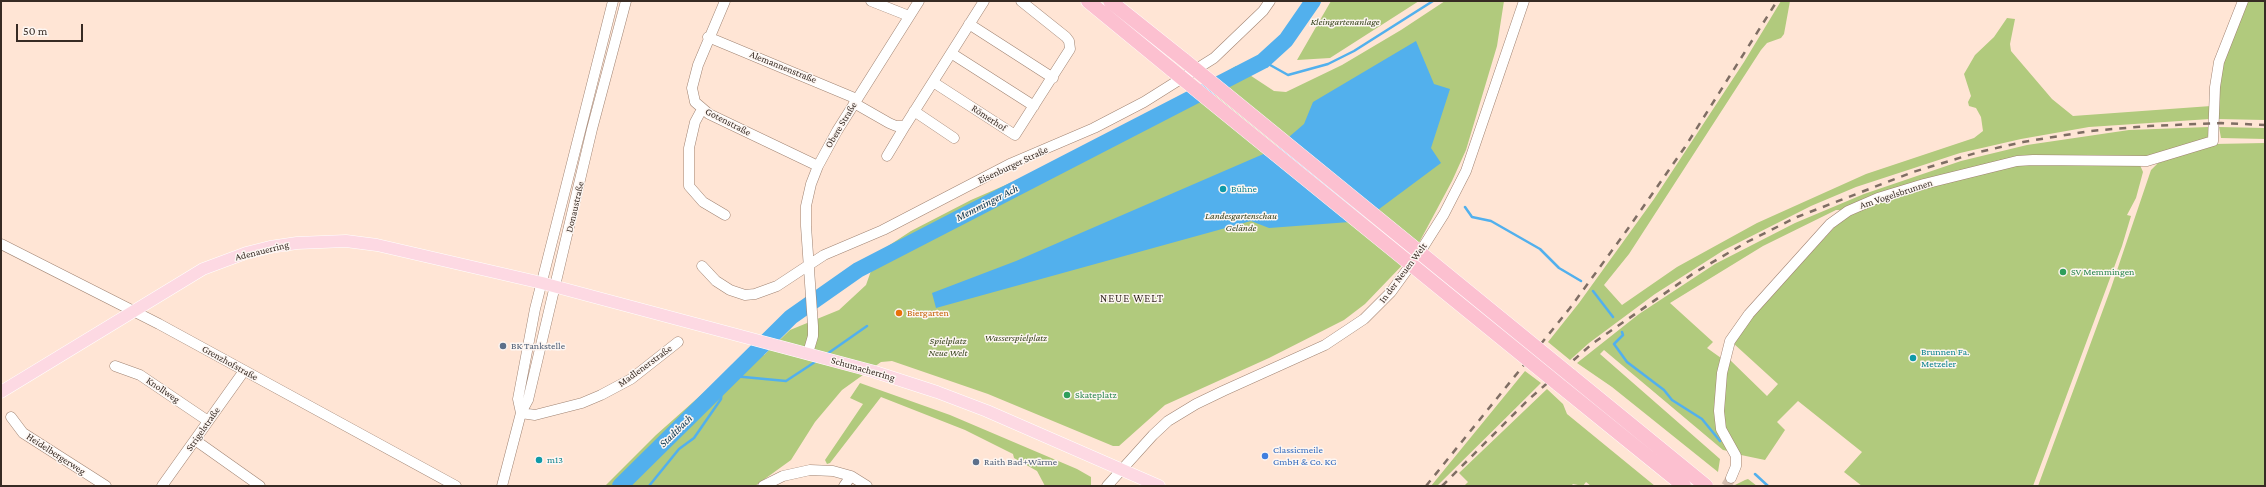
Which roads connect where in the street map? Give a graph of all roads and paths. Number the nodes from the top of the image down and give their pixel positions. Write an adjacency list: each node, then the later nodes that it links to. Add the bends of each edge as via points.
1 (613, 1): 31 (street, Donaustraße)
2 (626, 1): 32 (street, Donaustraße, via 592,129)
3 (726, 1): 15 (street, Gotenstraße)
4 (871, 1): 13 (street)
5 (919, 1): 13 (street, Obere Straße)
6 (984, 1): 14 (street)
7 (1021, 1): 17 (street, Römerhof, via 1069,41 1068,53)
8 (1088, 1): 56 (highway, bridge)
9 (1110, 1): 57 (highway, bridge)
10 (1270, 1): 29 (street, Eisenburger Straße, via 1263,11 1214,58 1144,102 1094,128 1012,163 883,230)
11 (1524, 1): 43 (street, In der Neuen Welt, via 1466,171 1444,214 1391,292 1364,319 1324,345 1216,394 1168,422)
12 (2244, 1): 45 (street, Am Vogelsbrunnen, via 2219,62 2215,87 2213,141 2147,161 2017,161 1878,198 1842,214 1817,237 1748,314 1732,337 1722,373 1719,411 1721,429 1736,456 1736,466)
13 (909, 16): 19 (street, Obere Straße)
14 (969, 24): 16 (street); 17 (street)
15 (708, 37): 19 (street, Alemannenstraße); 21 (street, Gotenstraße, via 692,88 695,102)
16 (951, 53): 18 (street); 20 (street)
17 (1053, 78): 20 (street, Römerhof)
18 (933, 82): 20 (street, Römerhof, via 1015,135); 22 (street)
19 (856, 101): 23 (street, via 889,123); 26 (street, Obere Straße)
20 (1034, 106)
21 (702, 109): 26 (street, Gotenstraße); 27 (street, via 694,122 689,186 703,202)
22 (914, 111): 23 (street); 24 (street)
23 (905, 126): 25 (street)
24 (954, 138)
25 (887, 156)
26 (818, 166): 29 (street, Obere Straße, via 806,206)
27 (725, 215)
28 (1, 244): 33 (street, Grenzhofstraße)
29 (809, 264): 30 (street, via 777,286 745,295 725,287); 35 (street, Obere Straße)
30 (702, 266)
31 (542, 283): 32 (main road, Adenauerring); 33 (main road, Adenauerring, via 377,245 323,241 290,244 246,253 198,272); 39 (street, Donaustraße, via 518,399)
32 (555, 287): 35 (main road, Schumacherring); 39 (street, Donaustraße, via 528,400)
33 (133, 311): 37 (street, Grenzhofstraße); 38 (main road, Adenauerring)
34 (678, 342): 39 (street, Madlenerstraße, via 631,378 601,396 535,415)
35 (813, 355): 43 (main road, Schumacherring, via 937,392)
36 (115, 366): 41 (street, Knollweg, via 140,375)
37 (244, 371): 41 (street, Strigelstraße); 49 (street, Grenzhofstraße)
38 (1, 392)
39 (521, 413): 50 (street, Donaustraße)
40 (11, 417): 46 (street, Heidelbergerweg, via 23,433 40,446)
41 (208, 421): 42 (street, Strigelstraße)
42 (195, 440): 47 (street, Strigelstraße); 48 (street)
43 (1121, 469): 54 (street, In der Neuen Welt); 55 (main road, Schumacherring)
44 (851, 476): 51 (street, via 810,470 777,478); 52 (street); 53 (street)
45 (1731, 478)
46 (106, 486)
47 (162, 486)
48 (260, 486)
49 (456, 486)
50 (502, 486)
51 (763, 486)
52 (844, 486)
53 (867, 486)
54 (1107, 486)
55 (1159, 486)
56 (1684, 486)
57 (1706, 486)

